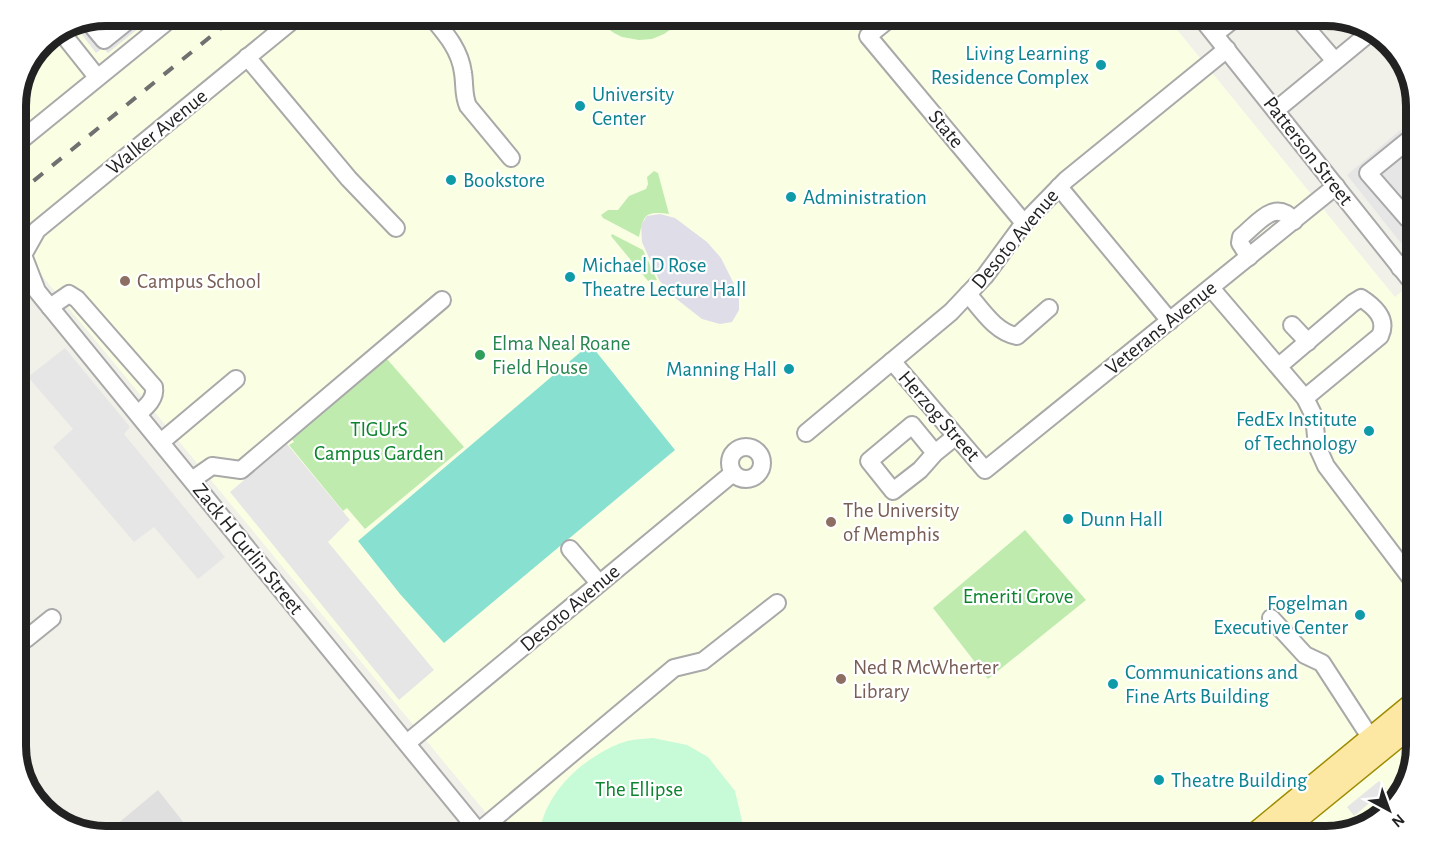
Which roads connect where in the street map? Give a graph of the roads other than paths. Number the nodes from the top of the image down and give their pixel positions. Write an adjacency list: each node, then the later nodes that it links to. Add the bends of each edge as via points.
1 (121, 26): 9 (street, via 104,40)
2 (161, 26): 16 (street)
3 (285, 26): 14 (street, Walker Avenue)
4 (439, 26): 20 (street, via 455,47 468,106)
5 (880, 26): 24 (street, State, via 868,36)
6 (1208, 26): 10 (street, Patterson Street)
7 (1225, 26): 10 (street)
8 (1305, 26): 15 (street)
9 (93, 27)
10 (1215, 34): 13 (street, Patterson Street)
11 (1365, 36): 15 (street)
12 (65, 37): 16 (street)
13 (1227, 49): 17 (street, Patterson Street); 22 (street, Desoto Avenue)
14 (247, 57): 25 (street, via 349,179); 26 (street, Walker Avenue, via 37,230)
15 (1335, 61): 17 (street)
16 (98, 77): 18 (street)
17 (1276, 110): 21 (street, Patterson Street)
18 (26, 136)
19 (1405, 143): 23 (street, via 1368,173)
20 (511, 158)
21 (1336, 186): 29 (street, Patterson Street); 31 (street, Veterans Avenue)
22 (1059, 187): 24 (street, Desoto Avenue); 36 (street)
23 (1405, 216)
24 (1024, 223): 32 (street, Desoto Avenue)
25 (396, 228)
26 (26, 250)
27 (26, 262): 34 (street, Zack H Curlin Street, via 38,291)
28 (1405, 264): 29 (street)
29 (1400, 268): 30 (street, Patterson Street)
30 (1405, 274)
31 (1211, 288): 36 (street, Veterans Avenue); 40 (street)
32 (968, 294): 35 (street, via 993,323 1012,336 1017,336); 39 (street, Desoto Avenue)
33 (442, 300): 50 (street, via 241,470 212,466)
34 (50, 307): 43 (street, Zack H Curlin Street); 43 (street, via 69,294 77,299 154,387 152,400)
35 (1049, 308)
36 (1170, 321): 48 (street, Veterans Avenue)
37 (1292, 325): 38 (street)
38 (1308, 342): 40 (street); 42 (street, via 1362,298 1378,310 1382,319 1380,336)
39 (892, 361): 44 (street, Desoto Avenue); 45 (street, Herzog Street)
40 (1279, 366): 42 (street)
41 (236, 379): 46 (street)
42 (1305, 398): 52 (street, via 1314,416 1317,446 1326,466)
43 (138, 414): 46 (street, Zack H Curlin Street)
44 (806, 433)
45 (956, 436): 47 (street); 48 (street, Herzog Street)
46 (160, 442): 50 (street, Zack H Curlin Street)
47 (935, 453)
48 (985, 470)
49 (733, 473): 53 (street, Desoto Avenue)
50 (192, 480): 61 (street, Zack H Curlin Street)
51 (570, 549): 53 (street)
52 (1406, 571)
53 (599, 583): 61 (street, Desoto Avenue)
54 (777, 603): 63 (street, via 704,661 674,668)
55 (52, 618): 57 (street)
56 (1271, 618): 60 (street, via 1305,655 1322,663)
57 (26, 639)
58 (1406, 709): 60 (main road)
59 (1406, 730): 65 (main road)
60 (1370, 737): 64 (main road)
61 (406, 743): 62 (street, Zack H Curlin Street)
62 (473, 826)
63 (489, 826)
64 (1264, 826)
65 (1288, 826)

